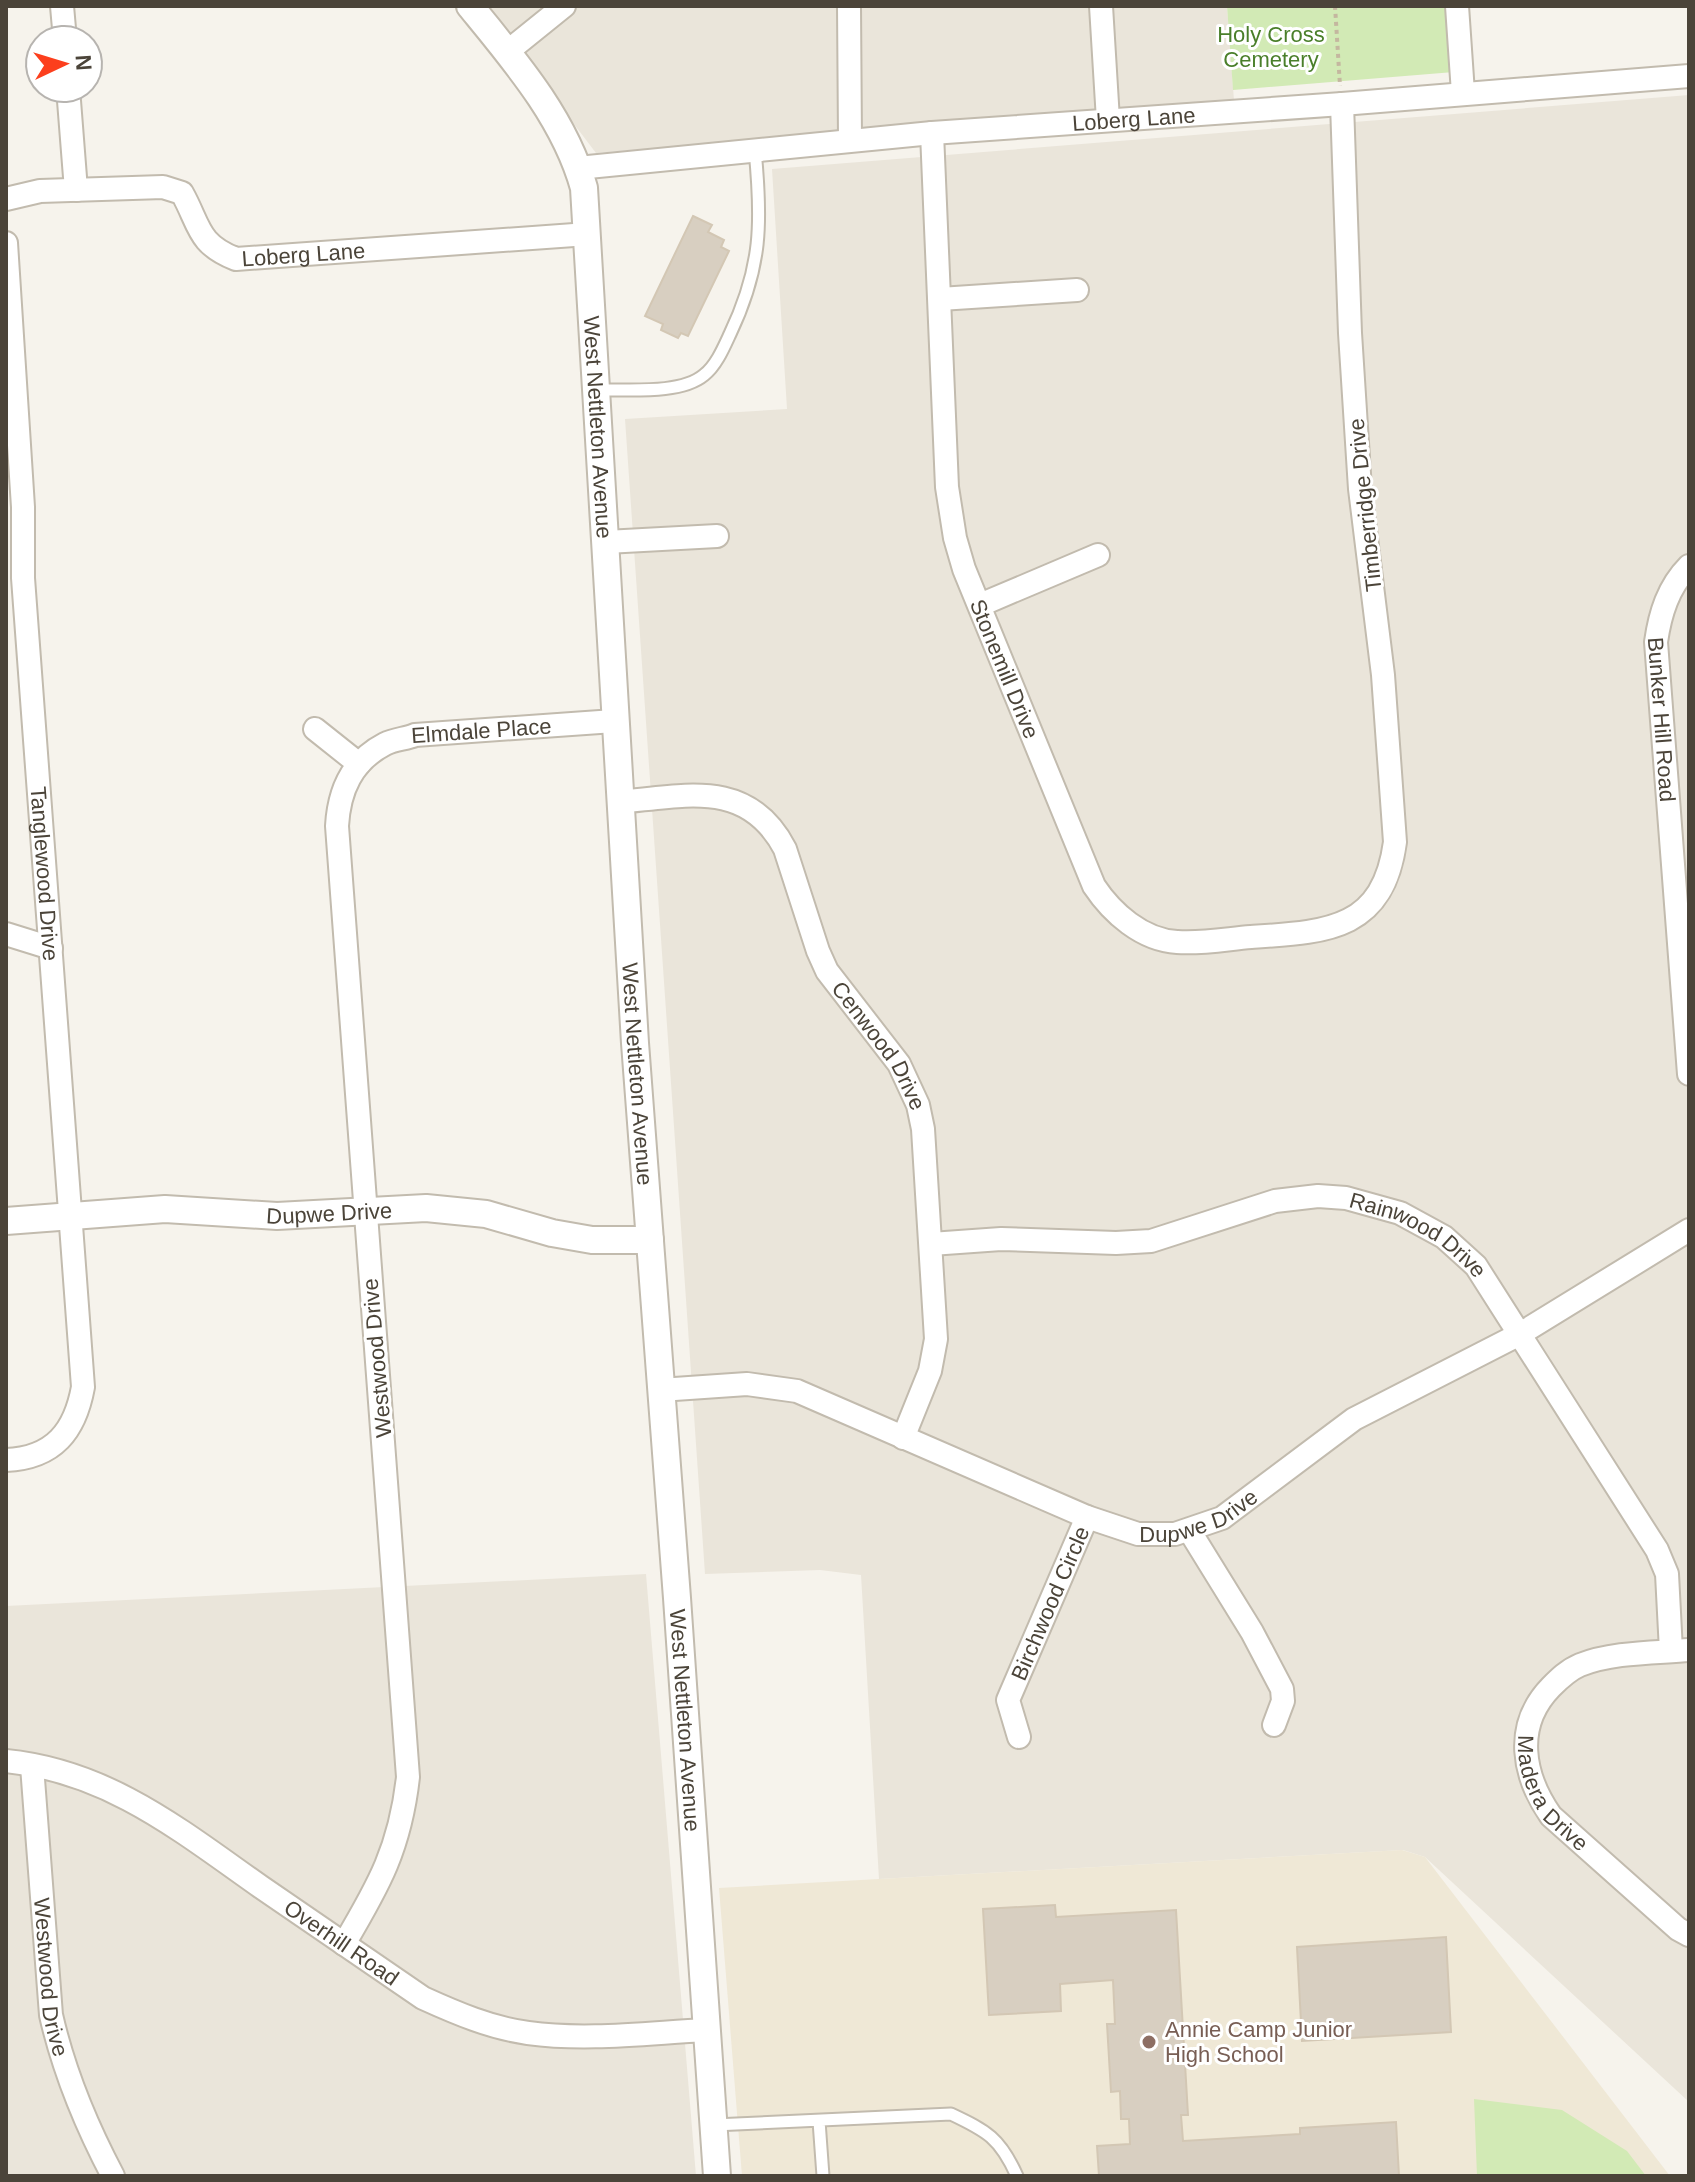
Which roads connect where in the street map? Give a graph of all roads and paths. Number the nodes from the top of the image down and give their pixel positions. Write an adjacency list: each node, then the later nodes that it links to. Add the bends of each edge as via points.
1 (470, 6): 7 (street, West Nettleton Avenue)
2 (564, 6): 7 (street)
3 (849, 6): 14 (street)
4 (1101, 6): 12 (street)
5 (1335, 6): 11 (path)
6 (1457, 6): 9 (street)
7 (507, 52): 16 (street, West Nettleton Avenue)
8 (1689, 76): 9 (street, Loberg Lane)
9 (1463, 93): 11 (street, Loberg Lane)
10 (69, 104): 17 (street)
11 (1342, 104): 12 (street, Loberg Lane); 33 (street, Timberridge Drive, via 1360,489 1383,675 1395,842 1387,880)
12 (1108, 120): 13 (street, Loberg Lane)
13 (932, 133): 14 (street, Loberg Lane); 22 (street, Stonemill Drive)
14 (850, 140): 15 (street, Loberg Lane)
15 (755, 150): 16 (street, Loberg Lane); 23 (lane, via 760,238 741,311 722,351 704,375 678,387)
16 (578, 168): 19 (street, West Nettleton Avenue)
17 (76, 190): 18 (street, Loberg Lane); 19 (street, Loberg Lane, via 176,190 209,246 236,259)
18 (6, 199)
19 (588, 234): 23 (street, West Nettleton Avenue)
20 (6, 243): 35 (street, Tanglewood Drive, via 23,578)
21 (1077, 290): 22 (street)
22 (940, 299): 28 (street, Stonemill Drive, via 947,487 955,538)
23 (597, 390): 25 (street, West Nettleton Avenue)
24 (717, 536): 25 (street)
25 (606, 542): 29 (street, West Nettleton Avenue)
26 (1098, 555): 28 (street)
27 (1689, 566): 36 (street, Bunker Hill Road, via 1672,588 1656,642)
28 (980, 605): 33 (street, Stonemill Drive, via 1094,886 1120,917 1148,934 1177,942 1294,934 1337,927)
29 (614, 721): 31 (street, Elmdale Place, via 415,735 387,743); 32 (street, West Nettleton Avenue)
30 (315, 729): 31 (street)
31 (359, 764): 37 (street, Westwood Drive, via 338,803 337,826)
32 (619, 802): 41 (street, West Nettleton Avenue); 42 (street, Cenwood Drive, via 721,797 752,809 778,835 827,971 893,1056 918,1105)
33 (1373, 899)
34 (6, 934): 35 (street)
35 (51, 948): 38 (street, Tanglewood Drive)
36 (1689, 1074)
37 (365, 1210): 38 (street, Dupwe Drive, via 277,1216 165,1209); 41 (street, Dupwe Drive, via 426,1208 486,1214 592,1240); 55 (street, Westwood Drive, via 408,1777 395,1847)
38 (68, 1216): 39 (street, Dupwe Drive); 46 (street, Tanglewood Drive, via 83,1387 78,1412 67,1432 46,1450)
39 (6, 1221)
40 (1689, 1230): 43 (street, Dupwe Drive)
41 (650, 1240): 44 (street, West Nettleton Avenue)
42 (931, 1244): 43 (street, Rainwood Drive, via 1001,1239 1151,1241 1275,1201 1346,1198 1387,1208 1444,1237 1476,1266); 45 (street, Cenwood Drive, via 936,1339 930,1371)
43 (1520, 1334): 48 (street, Dupwe Drive, via 1354,1419 1222,1518); 49 (street, Rainwood Drive, via 1657,1550 1667,1574)
44 (660, 1390): 45 (street, Dupwe Drive, via 747,1384 797,1391); 56 (street, West Nettleton Avenue)
45 (903, 1438): 47 (street, Dupwe Drive)
46 (6, 1460)
47 (1087, 1517): 48 (street, Dupwe Drive, via 1138,1534); 51 (street, Birchwood Circle, via 1008,1700)
48 (1189, 1530): 50 (street, via 1282,1689)
49 (1680, 1651): 54 (street, Madera Drive, via 1600,1658 1569,1671 1540,1698 1526,1743 1527,1768 1551,1816)
50 (1274, 1725)
51 (1019, 1737)
52 (6, 1761): 53 (street, Overhill Road)
53 (32, 1766): 55 (street, Overhill Road, via 81,1777 148,1808); 59 (street, Westwood Drive, via 51,2015 78,2103)
54 (1689, 1935)
55 (344, 1944): 56 (street, Overhill Road, via 423,1998 525,2033 568,2037)
56 (706, 2030): 58 (street, West Nettleton Avenue)
57 (819, 2121): 58 (lane); 61 (lane); 62 (lane, via 951,2114 1002,2145)
58 (713, 2125): 60 (street, West Nettleton Avenue)
59 (113, 2176)
60 (717, 2176)
61 (823, 2176)
62 (1017, 2176)

